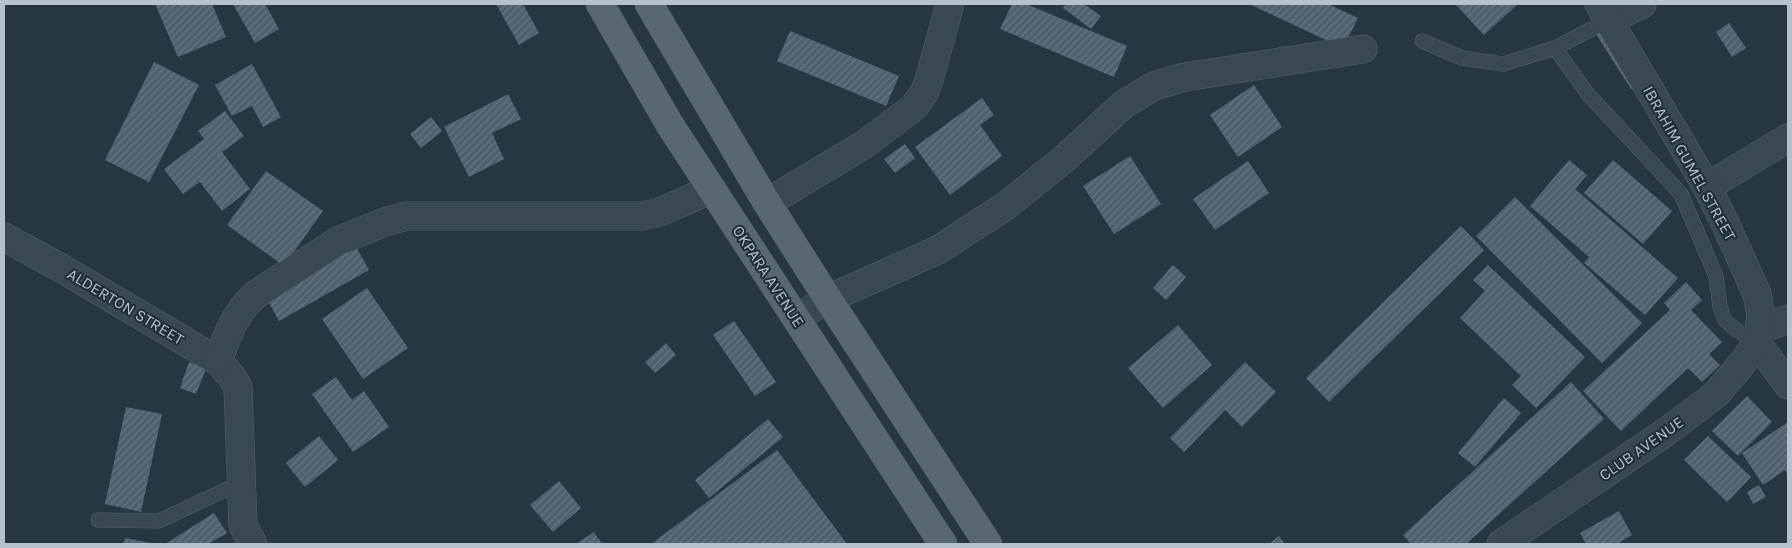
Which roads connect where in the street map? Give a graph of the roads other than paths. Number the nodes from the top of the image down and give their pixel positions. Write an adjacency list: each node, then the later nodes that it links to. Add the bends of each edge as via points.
1 (600, 4): 11 (main road, OKPARA AVENUE)
2 (649, 4): 12 (main road)
3 (950, 4): 12 (street, via 929,80 914,107 865,144)
4 (1642, 4): 5 (street)
5 (1604, 12): 7 (lane); 10 (street, IBRAHIM GUMEL STREET)
6 (1422, 41): 7 (lane, via 1462,58 1503,64)
7 (1555, 48): 17 (lane, IBRAHIM GUMEL STREET, via 1587,93 1681,194 1716,276 1725,320 1735,329)
8 (1363, 49): 14 (street, via 1185,76 1154,86 1124,104 1064,159 999,210 938,250)
9 (1788, 138): 10 (street)
10 (1706, 187): 17 (street, IBRAHIM GUMEL STREET, via 1757,294 1762,316)
11 (712, 189): 15 (main road, OKPARA AVENUE); 18 (street, via 643,216 407,216 385,222 338,241 255,295 236,317)
12 (767, 203): 14 (main road)
13 (4, 237): 18 (street, ALDERTON STREET)
14 (828, 299): 15 (street); 24 (main road)
15 (797, 318): 23 (main road, OKPARA AVENUE)
16 (1788, 319): 17 (street)
17 (1758, 336): 19 (street, IBRAHIM GUMEL STREET); 25 (street, CLUB AVENUE, via 1731,376 1706,402)
18 (218, 361): 20 (street, ALDERTON STREET, via 238,387)
19 (1788, 385)
20 (242, 482): 21 (lane, via 158,521); 22 (street, via 243,525)
21 (98, 520)
22 (253, 544)
23 (944, 544)
24 (988, 544)
25 (1501, 544)

